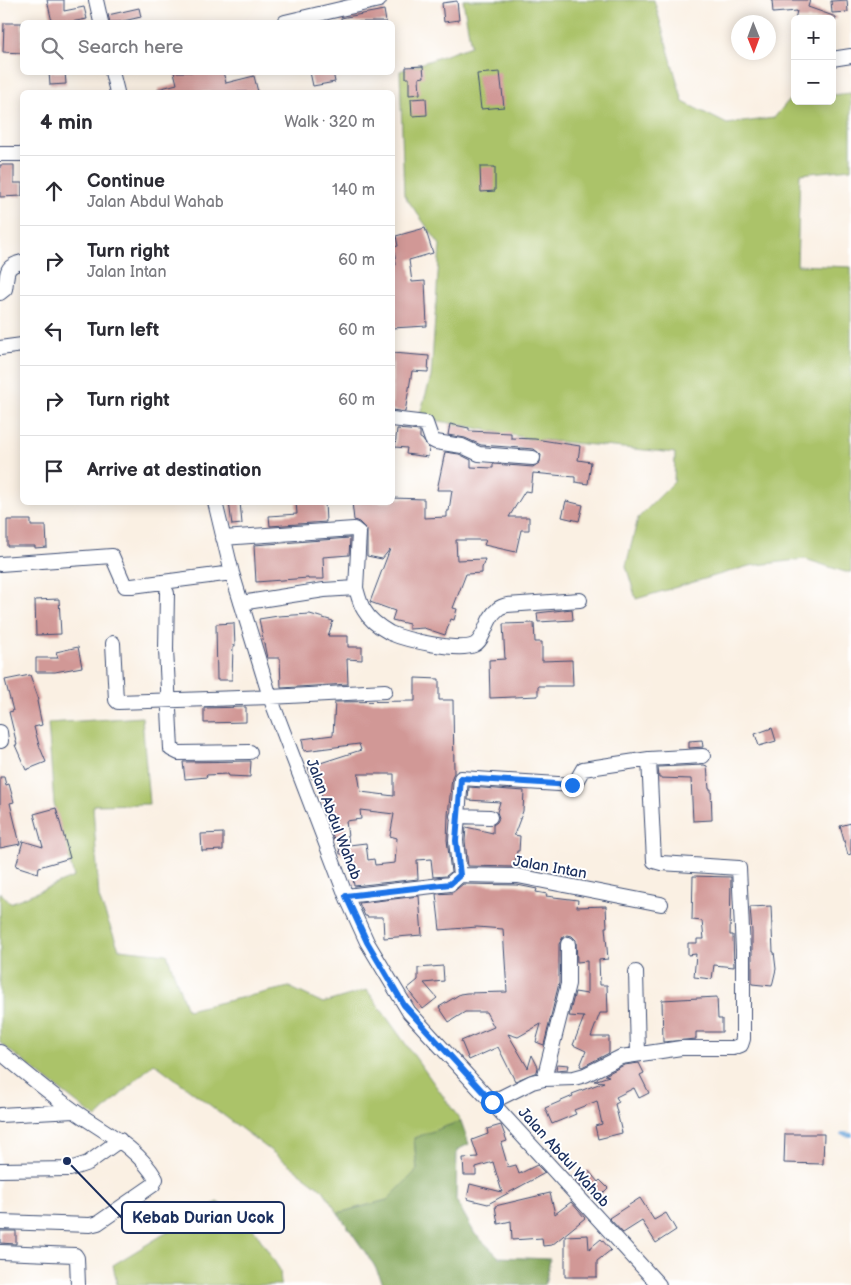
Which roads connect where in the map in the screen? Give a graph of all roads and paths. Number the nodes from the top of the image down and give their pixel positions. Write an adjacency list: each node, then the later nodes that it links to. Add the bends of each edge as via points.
1 (96, 0): 3 (street)
2 (379, 0): 4 (street)
3 (101, 20)
4 (294, 20)
5 (851, 56): 6 (street)
6 (836, 58)
7 (113, 75): 8 (street)
8 (116, 90)
9 (0, 154): 10 (street)
10 (20, 154)
11 (20, 263): 12 (street, via 6,272 5,288)
12 (0, 293)
13 (20, 345): 14 (street)
14 (0, 348)
15 (395, 419): 16 (street, via 426,423 432,440 436,442 462,446 480,454)
16 (533, 458)
17 (216, 505): 18 (street, Jalan Abdul Wahab)
18 (223, 538): 20 (street, Jalan Abdul Wahab); 21 (street, via 354,528 359,533)
19 (0, 564): 20 (street, via 112,556 125,586)
20 (232, 573): 24 (street, Jalan Abdul Wahab)
21 (356, 588): 23 (street, via 364,611 390,632 426,643 455,646 475,645 490,618 507,604); 24 (street)
22 (167, 594): 28 (street)
23 (580, 600)
24 (241, 603): 27 (street, Jalan Abdul Wahab)
25 (113, 643): 28 (street, via 116,700)
26 (385, 691): 27 (street)
27 (270, 697): 28 (street); 35 (street, Jalan Abdul Wahab)
28 (168, 699): 29 (street, via 170,746 174,752)
29 (250, 752)
30 (703, 756): 31 (street)
31 (649, 759): 32 (street, via 584,768 574,785 461,778); 39 (street, via 654,861 739,868 743,1038 741,1045 733,1048 681,1048)
32 (458, 816): 33 (street); 34 (street, via 456,841)
33 (490, 816)
34 (460, 875): 35 (street, Jalan Intan, via 450,884); 36 (street, Jalan Intan, via 518,876)
35 (346, 896): 42 (street, Jalan Abdul Wahab, via 367,942 404,1005)
36 (661, 904)
37 (568, 944): 41 (street, via 568,984)
38 (636, 972): 39 (street)
39 (638, 1054): 41 (street, via 574,1078)
40 (2, 1055): 43 (street)
41 (544, 1079): 42 (street)
42 (492, 1102): 50 (street, Jalan Abdul Wahab)
43 (74, 1111): 44 (street); 45 (street)
44 (0, 1115)
45 (120, 1140): 46 (street, via 88,1163 70,1169); 47 (street, via 154,1176 155,1183 98,1223)
46 (0, 1170)
47 (0, 1222)
48 (0, 1252): 49 (street, via 75,1255)
49 (78, 1285)
50 (659, 1285)

